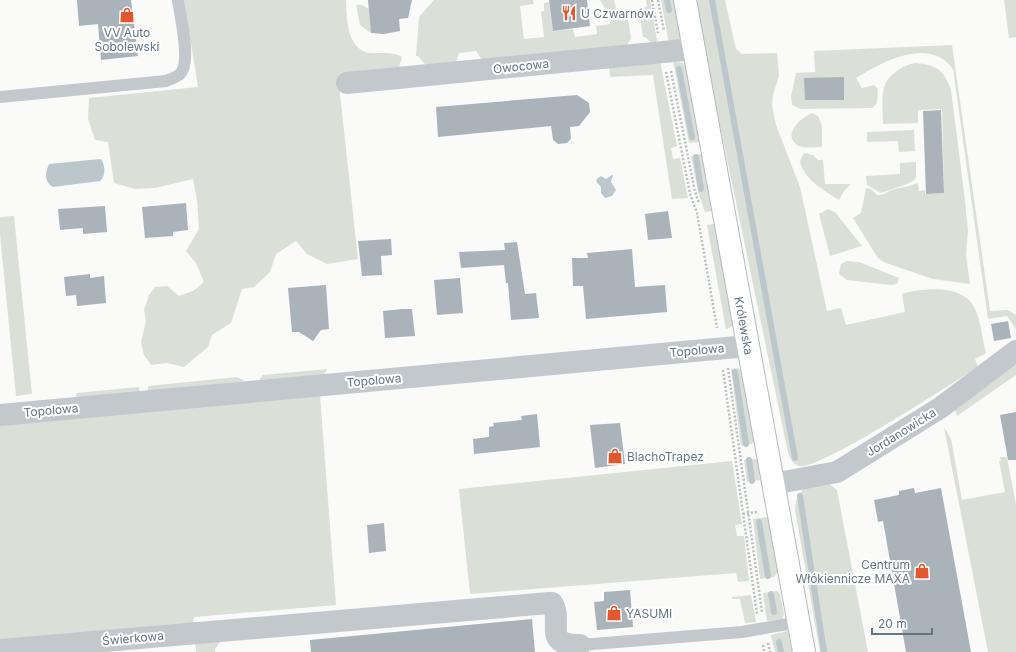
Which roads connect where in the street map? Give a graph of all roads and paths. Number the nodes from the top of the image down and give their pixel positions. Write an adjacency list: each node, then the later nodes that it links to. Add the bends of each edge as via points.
1 (178, 0): 11 (lane, via 186,55 185,66 175,77 166,81)
2 (652, 0): 5 (path)
3 (658, 0): 6 (path)
4 (686, 0): 7 (main road, Królewska)
5 (659, 39)
6 (665, 39)
7 (694, 49): 10 (street, Owocowa); 14 (main road, Królewska)
8 (665, 69): 13 (path, via 688,187 697,213)
9 (671, 69): 12 (path, via 695,192)
10 (347, 83)
11 (0, 98)
12 (701, 209)
13 (718, 332)
14 (748, 346): 18 (street, Topolowa); 19 (main road, Królewska)
15 (1016, 351): 19 (street, Jordanowicka, via 940,408 836,472)
16 (727, 363): 21 (path)
17 (722, 366): 22 (path)
18 (0, 415)
19 (773, 484): 23 (main road, Królewska)
20 (760, 511): 21 (path)
21 (749, 513): 22 (path); 24 (path)
22 (743, 514): 24 (path)
23 (799, 622): 24 (lane); 28 (main road, Królewska)
24 (762, 629): 25 (lane); 27 (path)
25 (580, 645): 26 (street, Świerkowa, via 569,645 559,639 554,608 552,603 549,603)
26 (0, 650)
27 (770, 652)
28 (804, 652)

